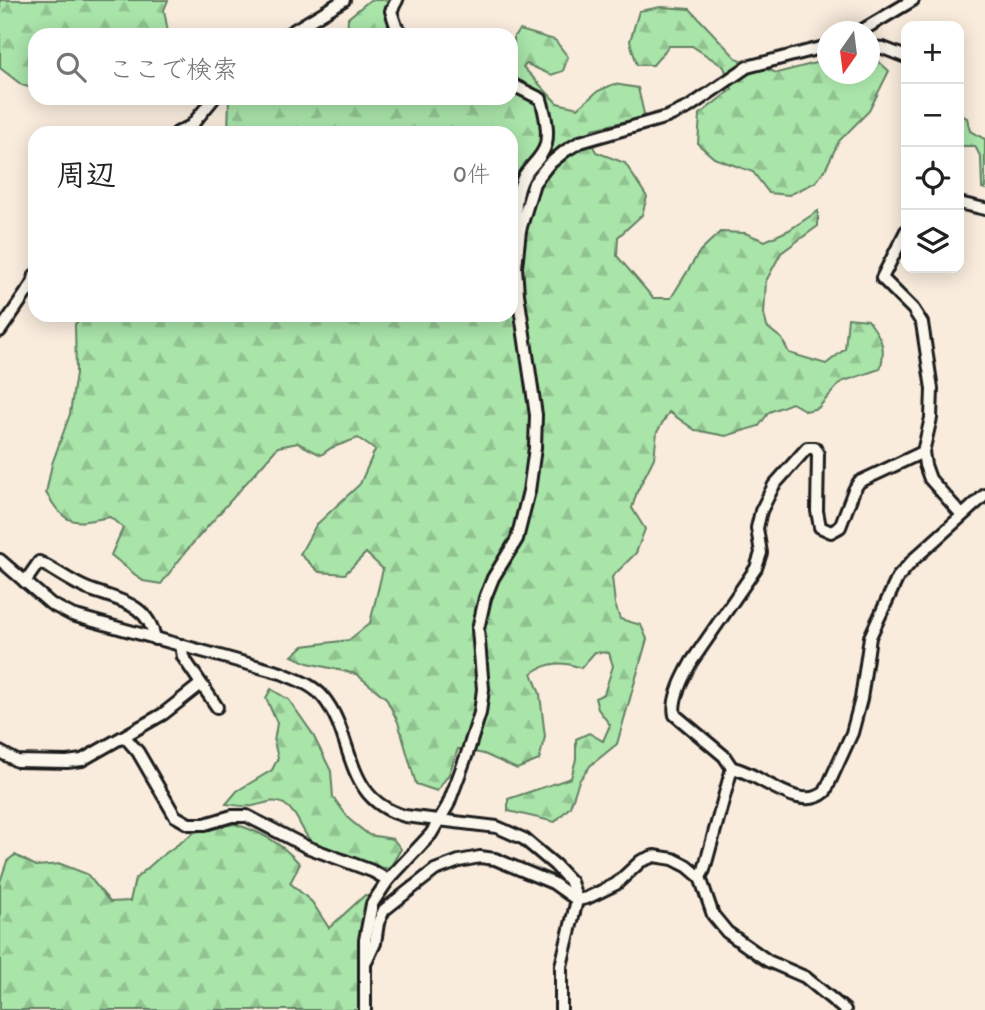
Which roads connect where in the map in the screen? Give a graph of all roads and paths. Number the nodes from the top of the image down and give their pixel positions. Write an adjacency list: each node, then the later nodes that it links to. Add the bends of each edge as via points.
1 (344, 0): 5 (street)
2 (397, 0): 6 (street, via 391,11)
3 (913, 0): 4 (street)
4 (878, 21)
5 (298, 28)
6 (398, 28)
7 (880, 48): 9 (street)
8 (817, 49): 17 (street, via 747,67 689,107 565,151 534,183)
9 (901, 55)
10 (518, 88): 13 (street, via 541,99 547,116 546,144 523,177)
11 (208, 105): 12 (street)
12 (191, 126)
13 (518, 194)
14 (964, 204): 15 (street)
15 (985, 209)
16 (518, 226): 17 (street)
17 (520, 230): 19 (street)
18 (901, 241): 23 (street, via 882,278 922,323 932,389)
19 (518, 248)
20 (28, 290): 22 (street)
21 (518, 294): 35 (street, via 536,415 535,448 517,539 493,578 478,629 483,689 478,720)
22 (0, 331)
23 (923, 452): 25 (street, via 930,479); 34 (street, via 859,482 840,527 831,532 820,527 815,448 807,448 774,485 757,528 761,553 756,568 692,661 673,708)
24 (985, 495): 25 (street)
25 (962, 515): 34 (street, via 898,577 870,636 852,733 825,792 806,799 789,795)
26 (0, 560): 27 (street)
27 (25, 582): 28 (street, via 72,615); 28 (street, via 39,562 132,606 153,624)
28 (155, 639): 29 (street)
29 (181, 645): 30 (street, via 183,657); 35 (street, via 306,684 323,697 360,783 375,802 392,812)
30 (201, 684): 31 (street); 32 (street)
31 (218, 706)
32 (125, 737): 33 (street, via 82,760 67,762 17,761); 37 (street, via 175,816 189,824 247,816)
33 (0, 752)
34 (732, 768): 36 (street)
35 (440, 819): 37 (street); 38 (street, via 498,827 524,839 571,882)
36 (700, 877): 38 (street, via 673,859 654,856 641,861 616,884); 42 (street, via 713,915 727,932 768,961 805,977)
37 (388, 880): 39 (street, via 367,921)
38 (577, 900): 39 (street, via 552,883 495,859 459,861 435,870 384,910); 41 (street, via 561,966)
39 (365, 964): 40 (street)
40 (365, 1010)
41 (561, 1010)
42 (845, 1010)

